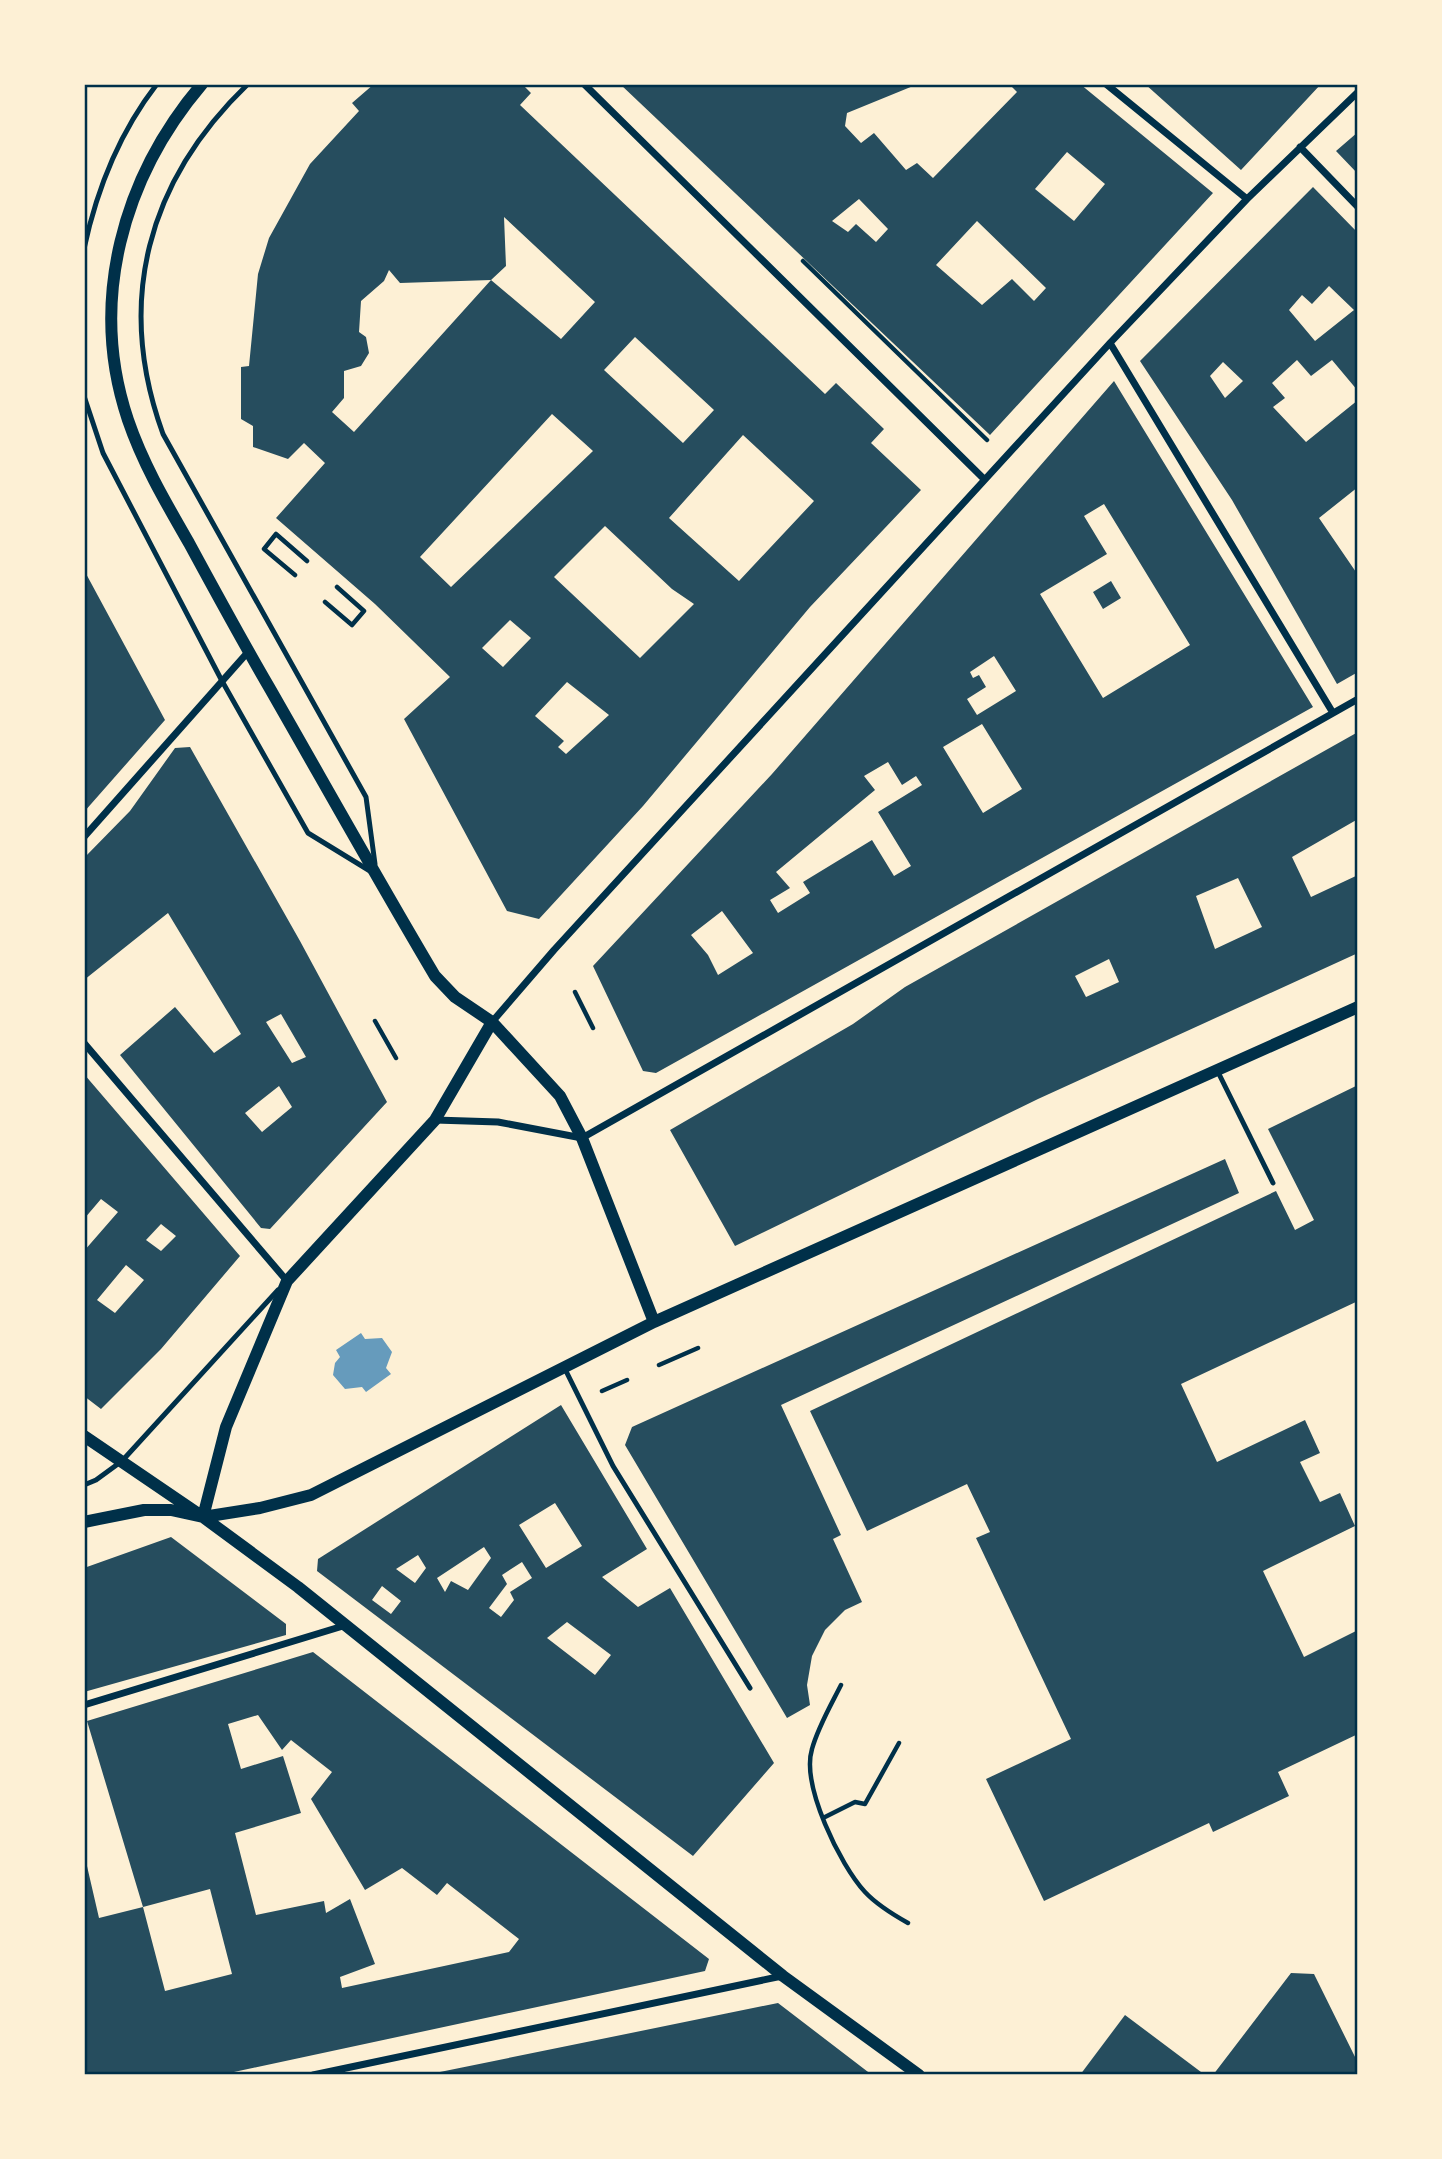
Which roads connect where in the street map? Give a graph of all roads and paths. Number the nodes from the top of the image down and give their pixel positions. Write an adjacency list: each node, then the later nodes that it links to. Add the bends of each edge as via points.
1 (157, 84): 10 (lane, via 120,142 102,181)
2 (202, 84): 20 (street, via 153,150 126,215 115,284 115,351 119,386 140,451)
3 (248, 84): 25 (lane, via 180,166 160,210 141,296 140,346 149,396 163,434 366,797)
4 (584, 84): 15 (street)
5 (1106, 84): 8 (street)
6 (1358, 92): 7 (street)
7 (1300, 147): 8 (street); 9 (street)
8 (1247, 199): 12 (street)
9 (1358, 207)
10 (84, 248)
11 (794, 252): 14 (path, via 986,441)
12 (1110, 343): 15 (street); 23 (street)
13 (84, 396): 21 (lane, via 103,453)
14 (993, 437)
15 (984, 479): 29 (street)
16 (307, 561): 17 (path, via 276,534 264,549)
17 (295, 575)
18 (337, 587): 19 (path, via 364,611 352,625)
19 (325, 601)
20 (248, 652): 21 (street); 25 (street)
21 (222, 681): 24 (street); 25 (lane, via 307,833)
22 (1358, 699): 23 (street)
23 (1333, 713): 35 (street)
24 (84, 837)
25 (376, 874): 29 (street, via 435,976)
26 (575, 992): 30 (path)
27 (1358, 1007): 33 (street)
28 (375, 1021): 32 (path)
29 (492, 1023): 34 (street); 35 (street, via 547,1079)
30 (593, 1028)
31 (84, 1043): 37 (street)
32 (396, 1058)
33 (1217, 1070): 36 (lane); 38 (street)
34 (435, 1120): 35 (street, via 498,1122); 37 (street)
35 (582, 1138): 38 (street)
36 (1273, 1183)
37 (286, 1281): 45 (lane); 47 (street, via 231,1411)
38 (654, 1322): 41 (street)
39 (698, 1348): 40 (path)
40 (659, 1365)
41 (564, 1367): 47 (street, via 311,1495); 51 (lane, via 601,1446)
42 (626, 1380): 43 (path)
43 (601, 1391)
44 (84, 1436): 45 (street)
45 (122, 1461): 46 (lane); 47 (street)
46 (84, 1485)
47 (203, 1517): 48 (street, via 158,1509); 49 (street)
48 (84, 1522)
49 (343, 1626): 52 (street); 56 (street)
50 (841, 1685): 54 (path, via 811,1750 810,1769)
51 (750, 1688)
52 (84, 1705)
53 (900, 1743): 54 (path, via 865,1804 855,1802)
54 (823, 1818): 55 (path, via 863,1891)
55 (908, 1923)
56 (783, 1976): 57 (street); 58 (street)
57 (313, 2075)
58 (919, 2075)

